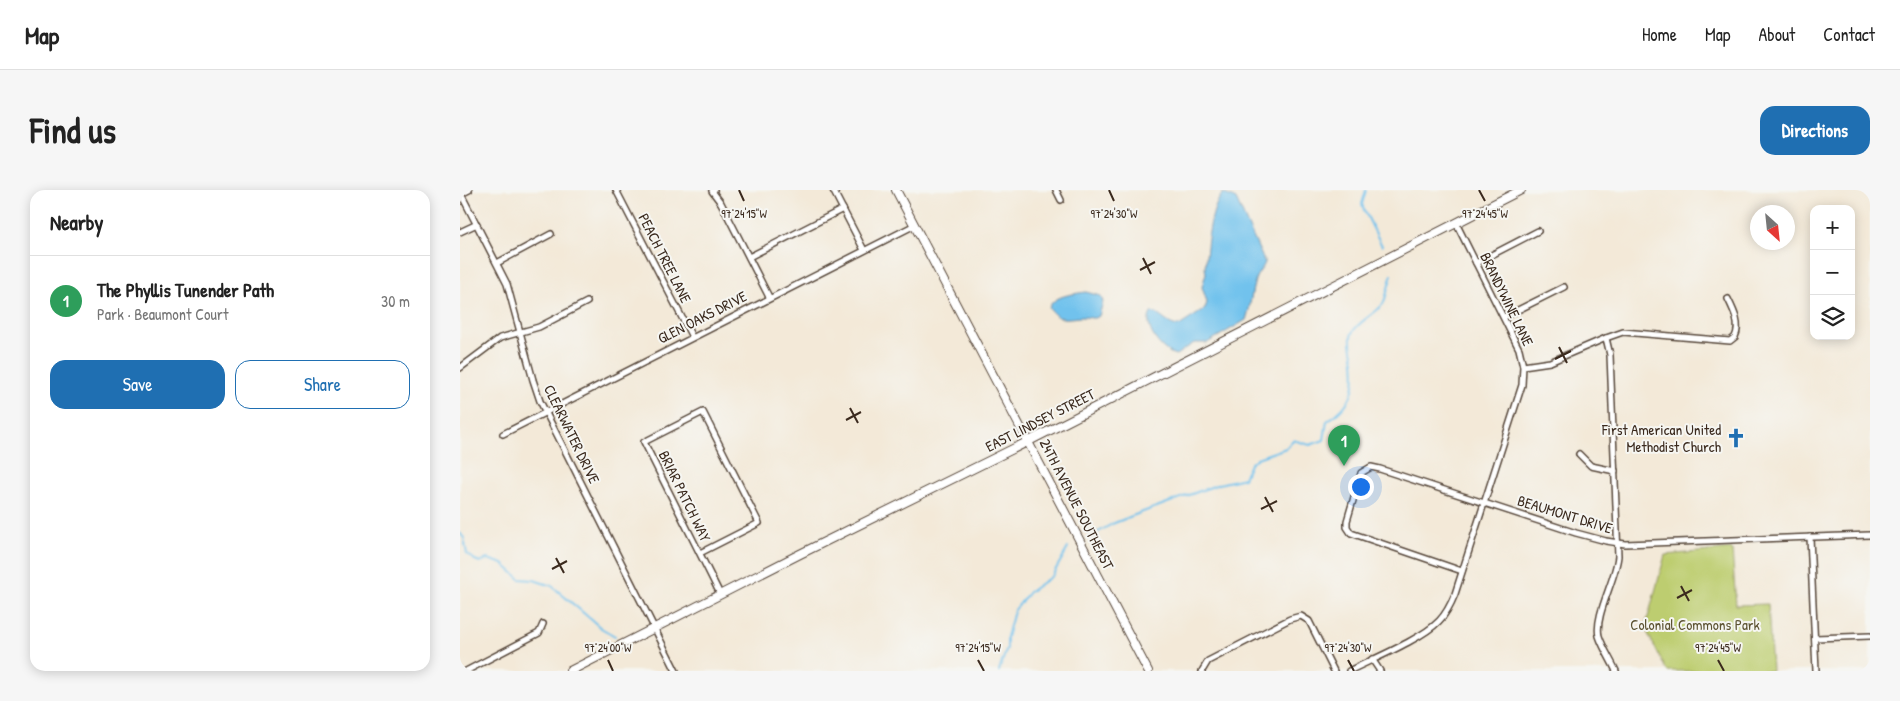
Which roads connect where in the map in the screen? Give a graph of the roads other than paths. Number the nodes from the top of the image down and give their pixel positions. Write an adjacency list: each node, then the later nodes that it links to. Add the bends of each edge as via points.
1 (469, 190): 8 (street)
2 (616, 190): 27 (street, PEACH TREE LANE)
3 (713, 190): 18 (street)
4 (834, 190): 10 (street)
5 (896, 190): 13 (street, 24TH AVENUE SOUTHEAST)
6 (1056, 190): 9 (street)
7 (1521, 190): 11 (street, EAST LINDSEY STREET)
8 (461, 193): 12 (street, CLEARWATER DRIVE)
9 (1060, 200)
10 (843, 209): 17 (street); 18 (street)
11 (1456, 223): 20 (street, BRANDYWINE LANE); 33 (street, EAST LINDSEY STREET)
12 (477, 224): 15 (street); 19 (street, CLEARWATER DRIVE)
13 (915, 225): 17 (street, GLEN OAKS DRIVE); 33 (street, 24TH AVENUE SOUTHEAST)
14 (1538, 231): 20 (street)
15 (460, 232)
16 (551, 234): 19 (street)
17 (864, 250): 22 (street, GLEN OAKS DRIVE)
18 (749, 257): 22 (street)
19 (497, 262): 26 (street, CLEARWATER DRIVE, via 507,284)
20 (1476, 263): 25 (street, BRANDYWINE LANE)
21 (1564, 286): 25 (street)
22 (769, 297): 27 (street, GLEN OAKS DRIVE)
23 (1728, 299): 28 (street, via 1737,328 1735,338 1730,341 1623,332)
24 (587, 302): 26 (street, via 545,324)
25 (1504, 318): 29 (street, BRANDYWINE LANE, via 1519,349)
26 (520, 332): 30 (street, via 500,338); 31 (street, CLEARWATER DRIVE, via 536,390)
27 (692, 337): 31 (street, GLEN OAKS DRIVE)
28 (1606, 338): 29 (street, via 1550,362); 35 (street, via 1610,355)
29 (1523, 366): 36 (street, BRANDYWINE LANE, via 1522,385)
30 (460, 368)
31 (546, 412): 32 (street, GLEN OAKS DRIVE); 44 (street, CLEARWATER DRIVE)
32 (503, 434)
33 (1029, 441): 42 (street, EAST LINDSEY STREET); 52 (street, 24TH AVENUE SOUTHEAST)
34 (1580, 454): 35 (street, via 1591,466)
35 (1615, 471): 39 (street)
36 (1485, 502): 39 (street, BEAUMONT DRIVE, via 1576,533); 41 (street); 41 (street, BEAUMONT DRIVE, via 1375,467 1361,473 1347,521 1351,533)
37 (1870, 535): 38 (street, BEAUMONT DRIVE)
38 (1810, 537): 39 (street, BEAUMONT DRIVE); 46 (street)
39 (1618, 543): 56 (street, via 1617,566 1598,626 1599,636)
40 (700, 553): 40 (street, BRIAR PATCH WAY, via 644,442 703,412 759,523); 42 (street, BRIAR PATCH WAY)
41 (1462, 571): 47 (street, via 1450,604 1439,621 1427,631)
42 (720, 594): 44 (street, EAST LINDSEY STREET)
43 (543, 624): 49 (street, via 539,633)
44 (654, 627): 50 (street, EAST LINDSEY STREET); 51 (street, CLEARWATER DRIVE)
45 (1870, 636): 46 (street)
46 (1814, 638): 57 (street)
47 (1372, 659): 54 (street); 55 (street)
48 (1202, 670): 53 (street, via 1208,661 1301,616 1315,632)
49 (466, 671)
50 (570, 671)
51 (676, 671)
52 (1148, 671)
53 (1334, 671)
54 (1350, 671)
55 (1380, 671)
56 (1616, 671)
57 (1816, 671)

